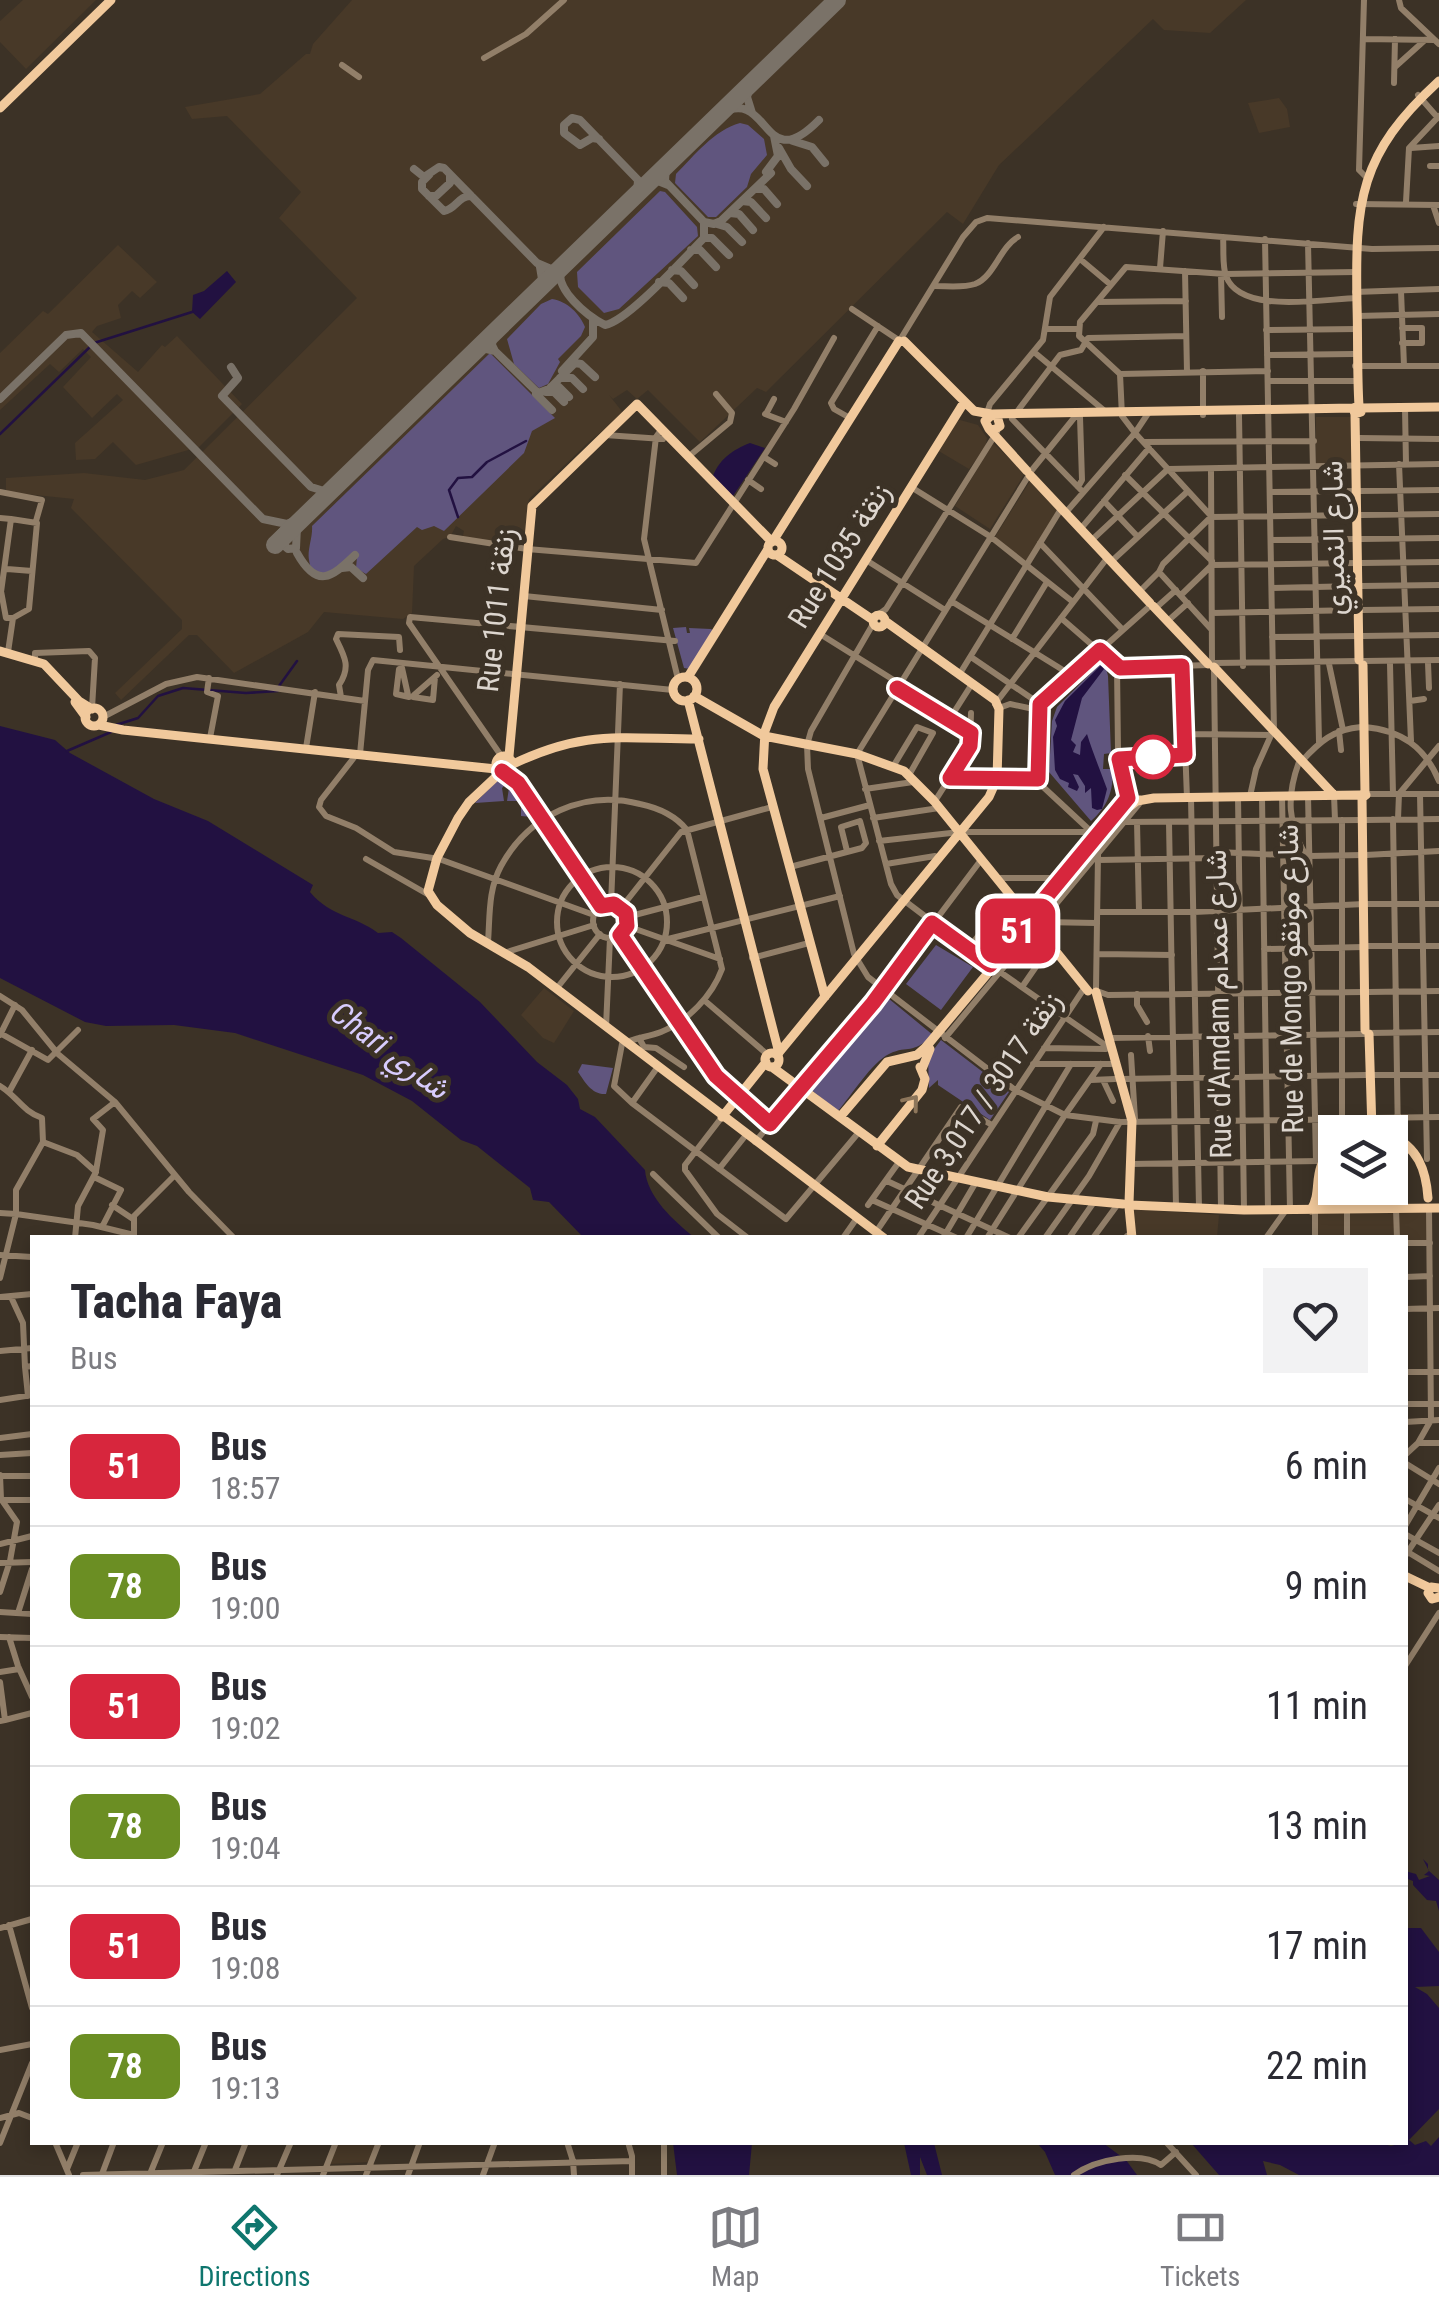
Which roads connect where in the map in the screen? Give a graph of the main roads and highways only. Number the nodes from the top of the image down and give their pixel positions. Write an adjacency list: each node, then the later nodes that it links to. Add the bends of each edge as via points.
1 (111, 0): 3 (main road)
2 (1439, 78): 4 (main road, via 1384,141 1365,178)
3 (0, 108)
4 (1355, 295): 5 (main road); 5 (main road)
5 (1356, 329): 7 (main road); 7 (main road)
6 (901, 342): 8 (main road); 15 (main road); 20 (main road); 20 (main road)
7 (1356, 366): 10 (main road); 10 (main road)
8 (962, 404): 15 (main road); 22 (main road, Rue 1035 زنقة)
9 (1439, 409): 10 (main road)
10 (1357, 410): 11 (main road); 17 (main road, شارع النميري); 17 (main road, شارع النميري)
11 (1269, 412): 12 (main road); 12 (main road)
12 (1203, 413): 13 (main road)
13 (1121, 414): 14 (main road); 14 (main road)
14 (1078, 416): 15 (main road, via 1014,416)
15 (993, 424): 18 (main road)
16 (661, 435): 19 (main road); 19 (main road); 33 (main road, Rue 1011 زنقة, via 635,406 532,504)
17 (1358, 465): 35 (main road, شارع النميري)
18 (1065, 509): 21 (main road); 21 (main road)
19 (739, 514): 20 (main road)
20 (773, 549): 22 (main road); 27 (main road)
21 (1111, 558): 23 (main road); 23 (main road)
22 (844, 596): 24 (main road); 31 (main road, Rue 1035 زنقة, via 770,714)
23 (1153, 604): 26 (main road); 26 (main road)
24 (921, 650): 29 (main road); 29 (main road)
25 (3, 653): 30 (main road, via 42,666); 30 (main road, via 47,666)
26 (1212, 665): 34 (main road)
27 (679, 682): 28 (main road); 28 (main road, via 677,698)
28 (692, 697): 31 (main road); 32 (main road)
29 (999, 704): 37 (main road, via 996,779)
30 (98, 718): 33 (main road, via 354,756)
31 (764, 736): 37 (main road, via 894,765); 41 (main road, via 772,807)
32 (697, 739): 33 (main road, via 566,742); 40 (main road)
33 (502, 763): 49 (main road, via 458,818 436,858 429,895 470,934 507,952)
34 (1332, 795): 35 (main road); 36 (main road)
35 (1363, 795): 48 (main road, شارع النميري)
36 (1128, 803): 39 (main road); 39 (main road, via 1096,855)
37 (958, 832): 38 (main road); 38 (main road); 39 (main road)
38 (902, 899): 41 (main road)
39 (1035, 922): 42 (main road); 43 (main road, via 1091,989)
40 (754, 958): 44 (main road); 44 (main road)
41 (824, 996): 44 (main road)
42 (940, 1034): 45 (main road); 46 (main road)
43 (1106, 1044): 47 (main road); 47 (main road, via 1106,1064)
44 (775, 1054): 49 (main road); 50 (main road, via 786,1076)
45 (908, 1057): 46 (main road); 50 (main road, via 887,1062)
46 (922, 1069): 52 (main road, one-way to 46, via 922,1090)
47 (1117, 1079): 51 (main road)
48 (1369, 1115)
49 (722, 1117): 58 (main road)
50 (840, 1117): 52 (main road)
51 (1129, 1121): 55 (main road); 55 (main road)
52 (876, 1146): 55 (main road, via 918,1169 1071,1201)
53 (1408, 1148): 56 (main road, via 1423,1159)
54 (1318, 1170): 57 (main road)
55 (1125, 1204): 57 (main road); 59 (main road)
56 (1431, 1205): 57 (main road)
57 (1316, 1208)
58 (880, 1235)
59 (1128, 1235)
60 (1408, 1580): 61 (main road)
61 (1436, 1590)

